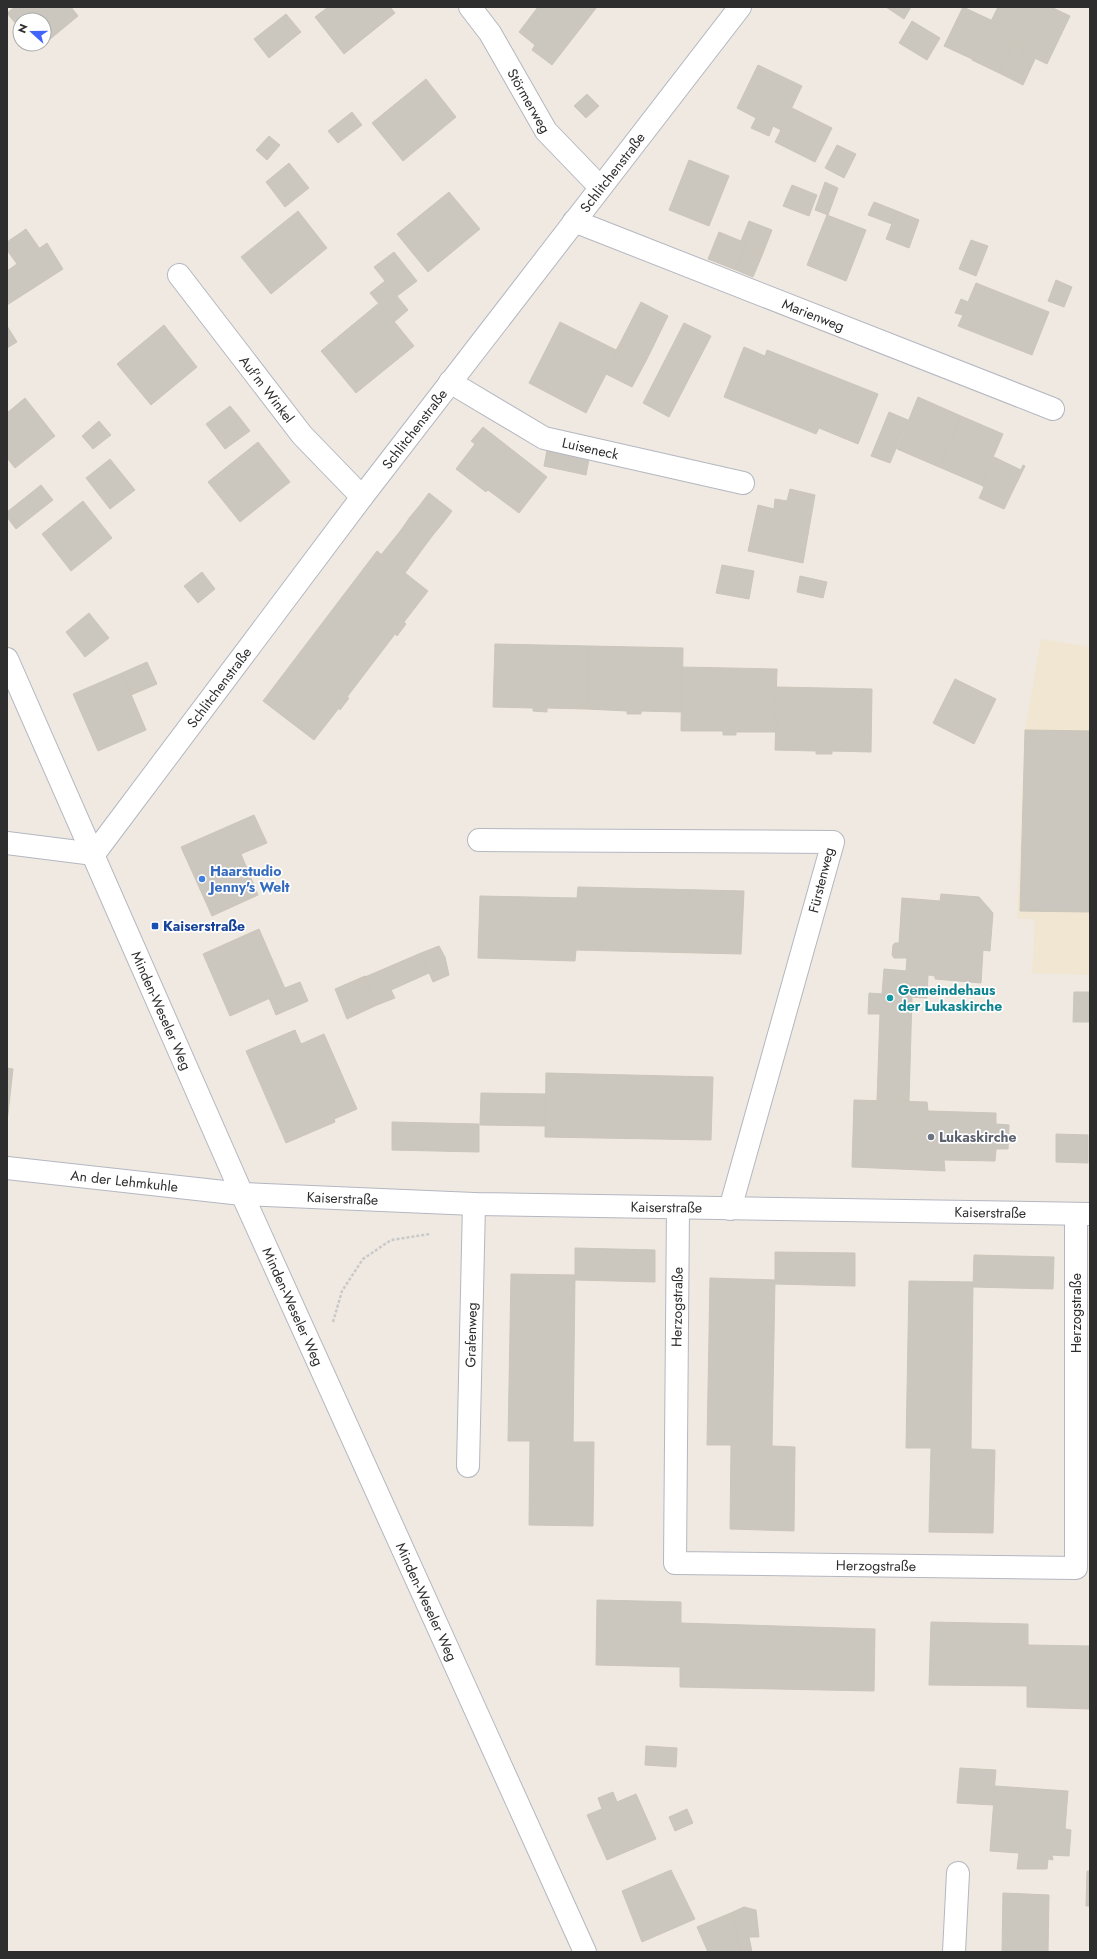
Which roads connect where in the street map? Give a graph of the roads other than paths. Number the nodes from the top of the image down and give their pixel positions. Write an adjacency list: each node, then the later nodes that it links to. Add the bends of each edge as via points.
1 (470, 7): 3 (street, Störmerweg, via 490,33 546,131)
2 (740, 7): 3 (street, Schlitchenstraße)
3 (600, 187): 4 (street, Schlitchenstraße)
4 (574, 221): 6 (street, Schlitchenstraße); 7 (street, Marienweg)
5 (179, 275): 9 (street, Auf'm Winkel, via 302,435)
6 (450, 382): 8 (street, Luiseneck, via 544,438); 9 (street, Schlitchenstraße)
7 (1053, 409)
8 (744, 483)
9 (362, 498): 13 (street, Schlitchenstraße)
10 (7, 659): 13 (street, Minden-Weseler Weg)
11 (479, 840): 18 (street, Fürstenweg, via 833,842)
12 (7, 843): 13 (street)
13 (94, 854): 15 (street, Minden-Weseler Weg)
14 (7, 1168): 15 (street, An der Lehmkuhle)
15 (242, 1194): 16 (street, Kaiserstraße); 22 (street, Minden-Weseler Weg)
16 (474, 1204): 17 (street, Kaiserstraße); 20 (street, Grafenweg)
17 (678, 1208): 18 (street, Kaiserstraße); 19 (street, Herzogstraße, via 675,1563 1076,1568)
18 (730, 1209): 19 (street, Kaiserstraße)
19 (1083, 1214)
20 (468, 1466)
21 (958, 1873): 23 (street)
22 (585, 1952)
23 (954, 1952)

